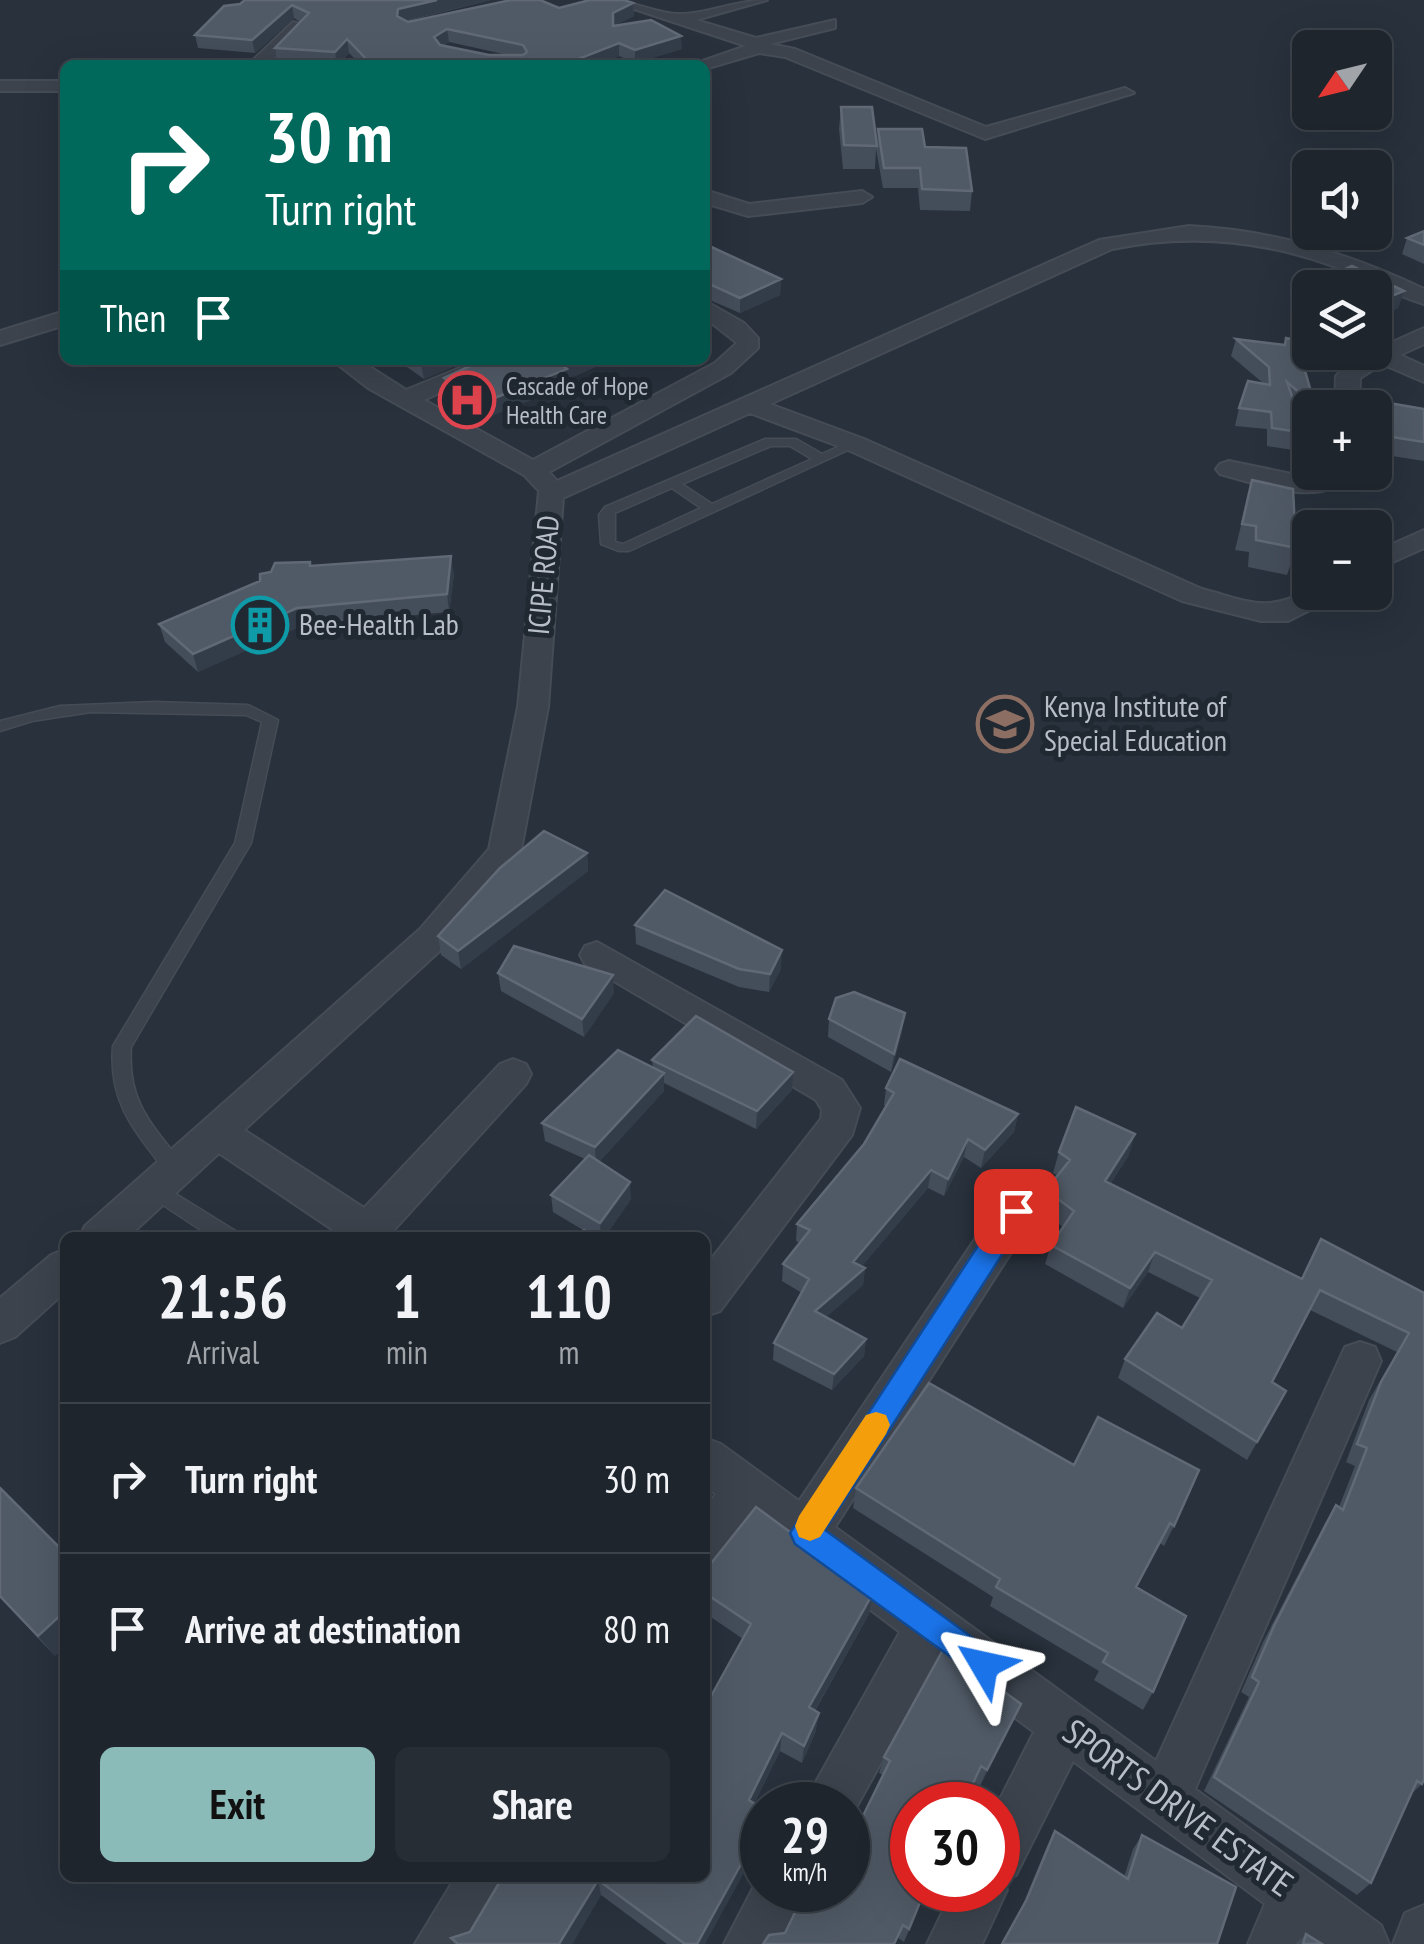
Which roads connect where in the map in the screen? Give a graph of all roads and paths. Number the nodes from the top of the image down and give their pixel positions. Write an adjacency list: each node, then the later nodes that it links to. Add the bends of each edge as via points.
1 (612, 0): 3 (street); 4 (street)
2 (759, 0): 4 (street)
3 (589, 5)
4 (670, 18): 7 (street); 8 (street)
5 (829, 24): 8 (street)
6 (299, 26): 9 (street)
7 (638, 28)
8 (755, 45): 10 (street); 13 (street, via 985,134)
9 (262, 60)
10 (710, 61)
11 (0, 86): 12 (street)
12 (60, 86)
13 (1125, 93)
14 (862, 197): 15 (street, via 748,210)
15 (710, 198)
16 (1424, 297): 29 (street, ICIPE ROAD, via 1292,242 1218,233 1136,236)
17 (710, 311): 33 (street, via 736,328 750,343 747,349)
18 (60, 320): 20 (street)
19 (1424, 336): 21 (street)
20 (0, 338)
21 (1392, 350)
22 (1392, 360): 26 (street)
23 (352, 365): 28 (street)
24 (487, 365): 28 (street)
25 (1358, 370): 27 (street, via 1348,376)
26 (1424, 376)
27 (1348, 390)
28 (405, 399): 33 (street)
29 (749, 404): 30 (street); 36 (street, ICIPE ROAD)
30 (854, 444): 31 (lane); 40 (street, via 1192,595 1261,613)
31 (822, 459): 35 (lane, via 781,440); 37 (lane)
32 (1229, 469): 34 (street)
33 (533, 470): 36 (street)
34 (1292, 482)
35 (672, 483): 37 (lane); 37 (lane, via 607,512 608,544 624,548)
36 (550, 494): 44 (street, ICIPE ROAD, via 533,707 505,850 432,938)
37 (711, 509)
38 (1424, 538): 39 (street)
39 (1392, 554)
40 (1295, 610)
41 (0, 726): 45 (lane, via 50,711 95,709 248,710 270,720 243,844 122,1046 118,1076 127,1104)
42 (597, 955): 52 (street, via 829,1090 841,1108 839,1124)
43 (513, 1074): 50 (street)
44 (219, 1133): 45 (street, ICIPE ROAD); 49 (street)
45 (166, 1179): 47 (street, ICIPE ROAD); 48 (lane)
46 (1016, 1211): 57 (street)
47 (106, 1232)
48 (223, 1232)
49 (370, 1232)
50 (375, 1232)
51 (60, 1272): 53 (street)
52 (710, 1292)
53 (0, 1324)
54 (1360, 1361): 62 (street)
55 (710, 1464): 56 (street, SPORTS DRIVE ESTATE)
56 (745, 1489): 57 (street, SPORTS DRIVE ESTATE); 58 (street)
57 (805, 1533): 59 (street, SPORTS DRIVE ESTATE)
58 (710, 1542)
59 (930, 1626): 60 (street, SPORTS DRIVE ESTATE); 61 (street)
60 (1065, 1724): 62 (street, SPORTS DRIVE ESTATE); 63 (street)
61 (842, 1782)
62 (1165, 1798): 65 (street, SPORTS DRIVE ESTATE)
63 (1020, 1813)
64 (483, 1882): 69 (street)
65 (1295, 1895): 72 (street); 73 (street, SPORTS DRIVE ESTATE)
66 (768, 1912): 70 (street)
67 (970, 1912): 71 (street)
68 (1424, 1932): 74 (street)
69 (442, 1944)
70 (750, 1944)
71 (954, 1944)
72 (1275, 1944)
73 (1362, 1944)
74 (1420, 1944)

